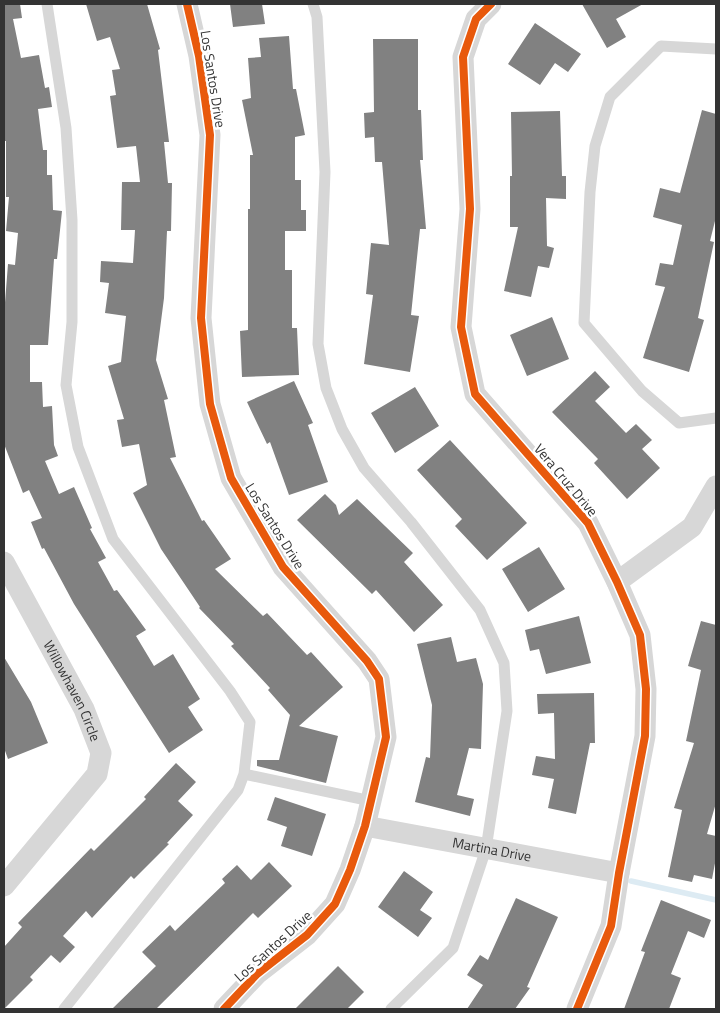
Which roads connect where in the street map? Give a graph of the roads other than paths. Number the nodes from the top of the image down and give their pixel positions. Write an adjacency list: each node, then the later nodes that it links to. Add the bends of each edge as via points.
1 (47, 4): 10 (lane, via 66,128 72,220 72,304 66,385 78,448 113,539 230,690 250,722)
2 (187, 4): 11 (street, Los Santos Drive, via 210,135 201,318 210,404 231,478 284,567 379,679 386,737)
3 (313, 4): 13 (lane, via 317,17 325,172 318,344 326,388 342,429 364,468 480,610 504,664 507,711)
4 (491, 4): 9 (street, Vera Cruz Drive, via 476,19 464,57 470,209 461,327 475,394 588,523)
5 (716, 49): 6 (lane, via 661,46 610,97 596,146 590,192 584,323 642,391 679,422)
6 (716, 418)
7 (716, 486): 9 (street, via 692,527)
8 (4, 562): 15 (street, Willowhaven Circle, via 84,710 101,753 97,774)
9 (617, 582): 14 (street, Vera Cruz Drive, via 640,635 646,690 645,736)
10 (244, 774): 11 (lane); 16 (lane, via 238,790)
11 (371, 801): 12 (street, Los Santos Drive)
12 (365, 826): 13 (street, Martina Drive); 17 (street, Los Santos Drive, via 335,904 307,935 257,974)
13 (486, 849): 14 (street, Martina Drive); 18 (lane, via 453,948)
14 (619, 873): 19 (street, Vera Cruz Drive, via 612,926)
15 (4, 886)
16 (64, 1009)
17 (224, 1009)
18 (391, 1009)
19 (578, 1009)

